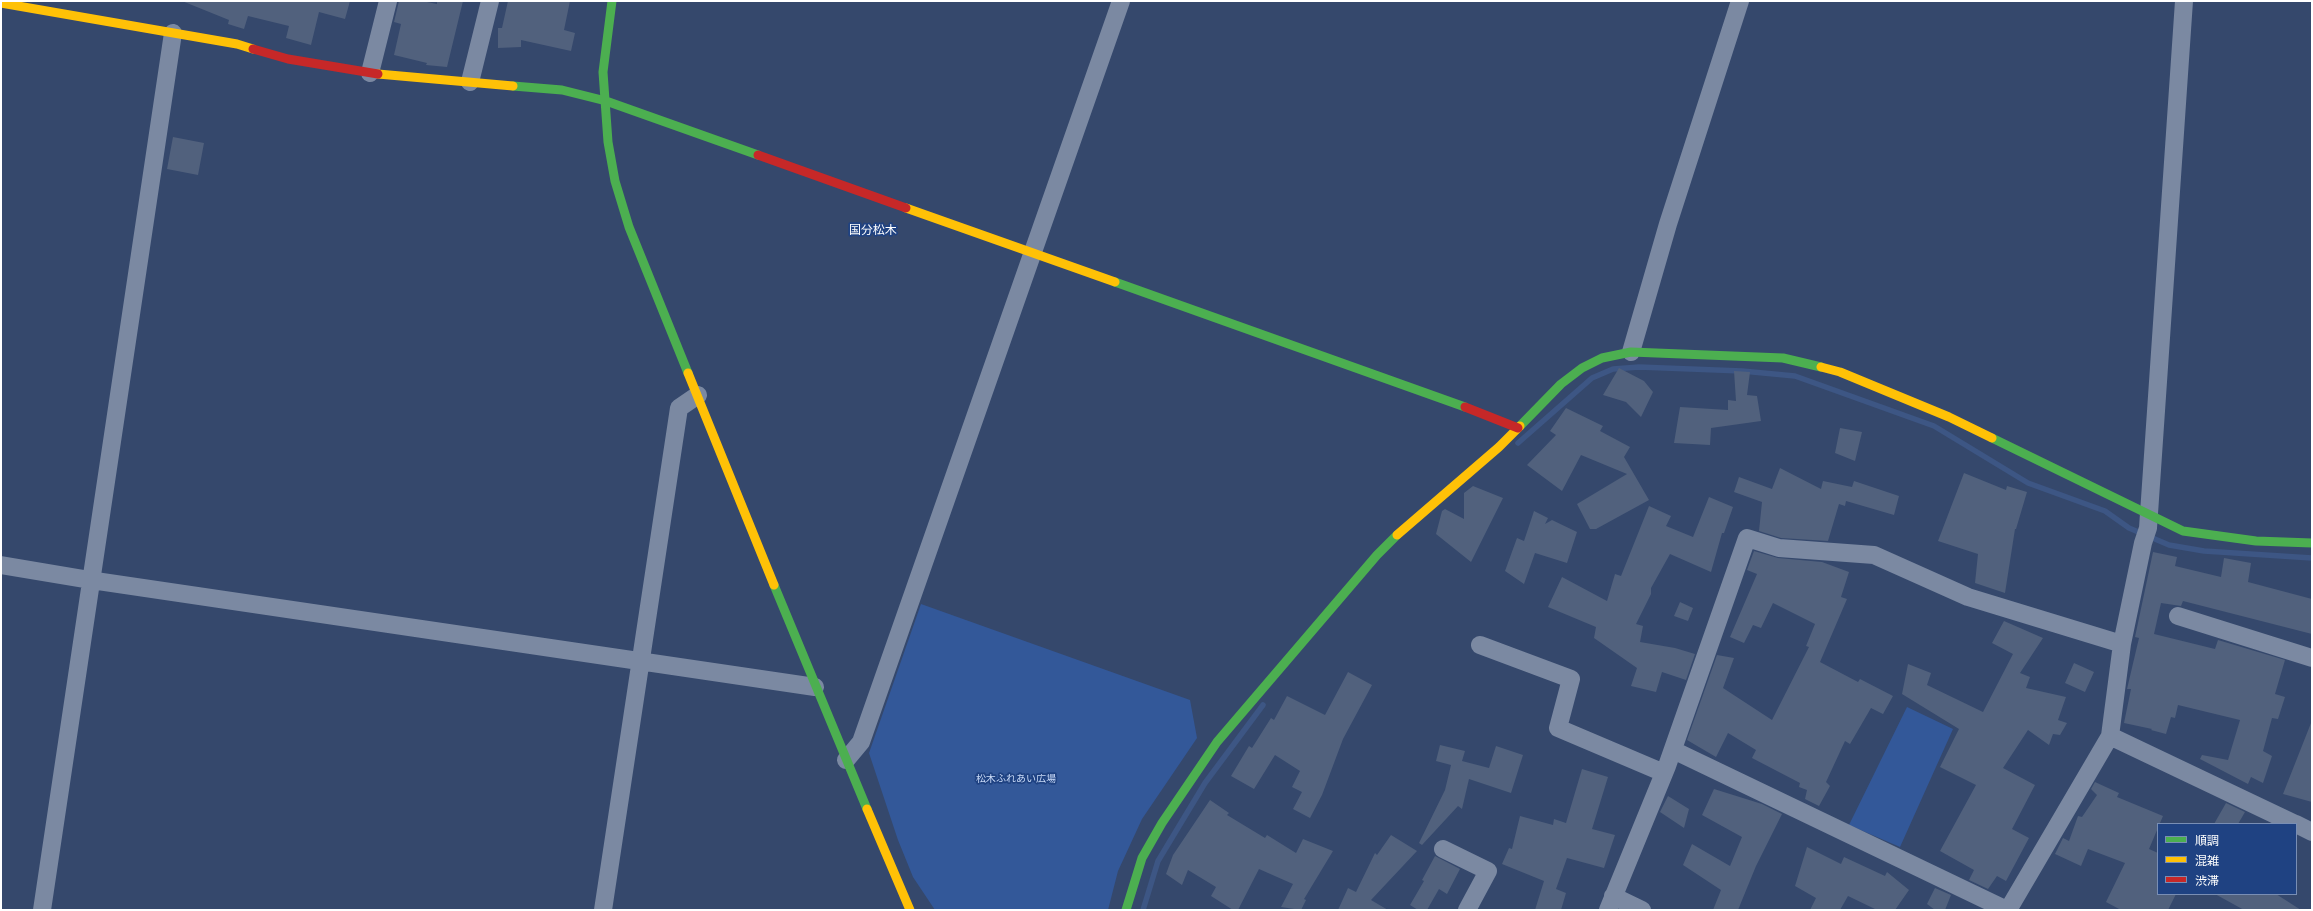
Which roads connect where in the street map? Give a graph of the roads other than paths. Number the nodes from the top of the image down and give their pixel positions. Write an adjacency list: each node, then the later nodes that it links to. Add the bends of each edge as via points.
1 (388, 1): 10 (street)
2 (490, 1): 11 (street)
3 (612, 1): 12 (street, via 603,72)
4 (1121, 1): 13 (street)
5 (1740, 1): 14 (street, via 1668,224)
6 (2184, 1): 17 (street)
7 (1, 3): 8 (street)
8 (56, 7): 9 (street)
9 (172, 33): 10 (street, via 237,44 288,59); 20 (street)
10 (370, 74): 11 (street)
11 (470, 82): 12 (street, via 562,90)
12 (606, 101): 13 (street); 15 (street, via 609,150 629,227)
13 (1033, 254): 16 (street); 29 (street, via 860,742)
14 (1630, 352): 16 (street, via 1602,358 1582,368 1562,384); 17 (street, via 1783,358 1840,372 1949,417)
15 (698, 395): 25 (street, via 679,408); 26 (street)
16 (1518, 428): 39 (street, via 1406,526 1377,555 1217,742 1162,823 1142,858)
17 (2146, 528): 18 (street, via 2221,538); 23 (street)
18 (2312, 543)
19 (1, 565): 20 (street)
20 (90, 580): 25 (street); 36 (street)
21 (2178, 616): 24 (street)
22 (1480, 644): 30 (street, via 1571,679 1558,728)
23 (2122, 644): 27 (street); 28 (street, via 1968,596 1874,555 1779,548 1747,538)
24 (2312, 658)
25 (642, 662): 26 (street); 37 (street)
26 (815, 687): 29 (street)
27 (2110, 736): 31 (street); 42 (street)
28 (1673, 750): 30 (street); 42 (street)
29 (846, 760): 38 (street)
30 (1664, 773): 35 (street)
31 (2294, 823)
32 (2297, 824): 33 (street)
33 (2312, 832)
34 (1443, 849): 40 (street, via 1488,871)
35 (1610, 903): 41 (street)
36 (42, 910)
37 (603, 910)
38 (910, 910)
39 (1126, 910)
40 (1467, 910)
41 (1642, 910)
42 (2008, 910)

